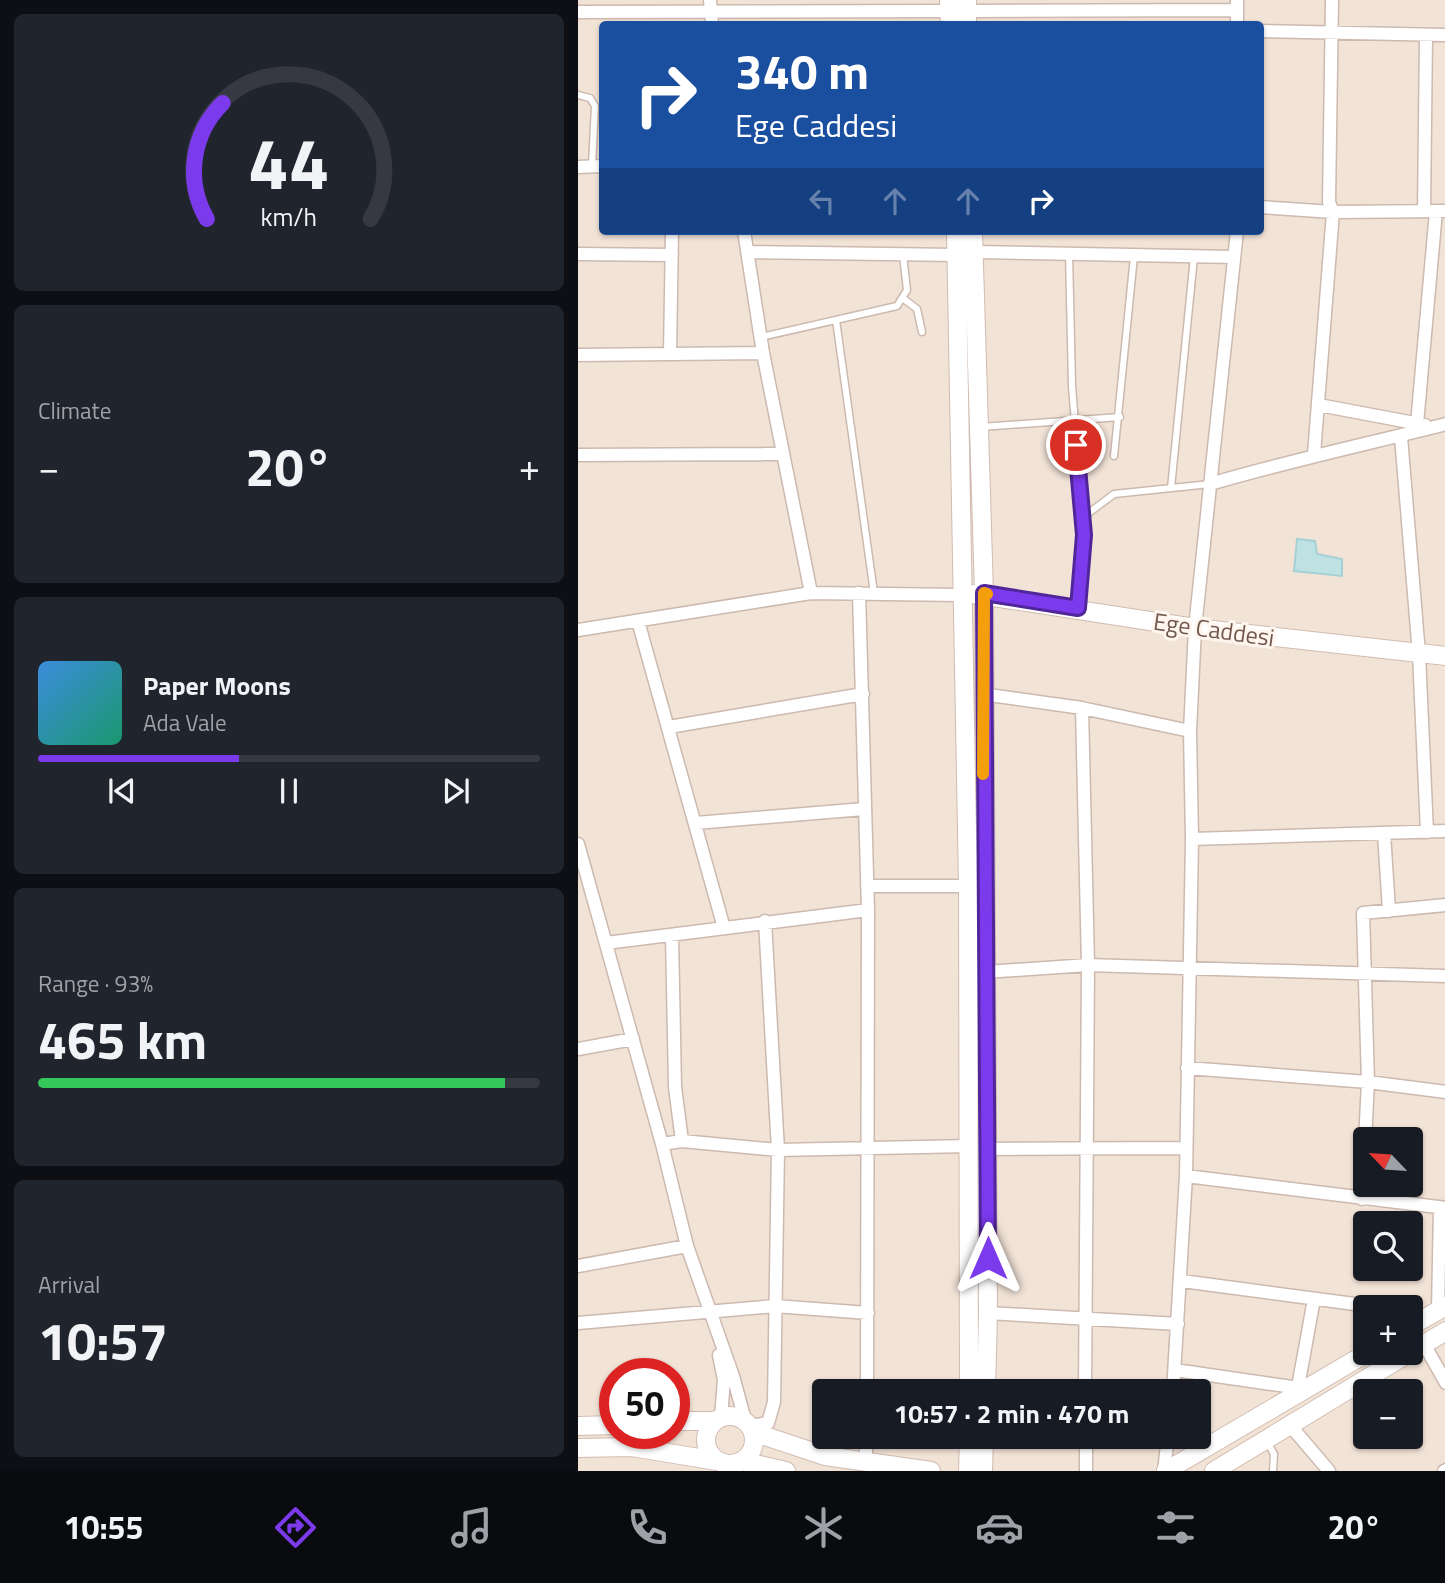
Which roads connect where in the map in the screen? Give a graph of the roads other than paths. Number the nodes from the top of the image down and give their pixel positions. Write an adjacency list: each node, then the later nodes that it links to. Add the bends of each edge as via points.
1 (1332, 0): 8 (street)
2 (1237, 5): 6 (street)
3 (614, 6): 4 (street); 5 (street)
4 (578, 12)
5 (711, 12): 6 (street)
6 (958, 12)
7 (1264, 31): 8 (street)
8 (1331, 31): 10 (street); 16 (street, via 1329,202)
9 (1445, 35): 10 (street)
10 (1426, 36): 15 (street)
11 (578, 95): 13 (lane, via 590,98 595,106)
12 (578, 167): 13 (street)
13 (597, 167)
14 (1264, 207): 16 (street)
15 (1435, 211): 16 (street); 41 (street)
16 (1333, 212): 38 (street)
17 (672, 235): 27 (street)
18 (745, 235): 22 (street)
19 (958, 235): 23 (main road)
20 (972, 235): 23 (main road)
21 (1237, 235): 30 (street)
22 (747, 251): 25 (street); 34 (street)
23 (965, 253): 25 (street); 26 (street); 43 (main road); 56 (main road)
24 (578, 254): 27 (street)
25 (903, 254): 31 (lane)
26 (1069, 254): 28 (street); 40 (lane)
27 (672, 255): 36 (street)
28 (1134, 255): 29 (street); 39 (lane)
29 (1194, 256): 30 (street); 50 (lane)
30 (1234, 257): 49 (street)
31 (904, 299): 32 (lane, via 897,306); 33 (lane, via 917,309)
32 (836, 320): 34 (lane); 54 (lane)
33 (922, 332)
34 (761, 337): 35 (street)
35 (763, 353): 36 (street); 45 (street)
36 (670, 354): 37 (street)
37 (578, 355)
38 (1319, 405): 41 (street); 46 (street)
39 (1120, 417): 40 (lane); 48 (lane)
40 (1074, 420): 43 (lane); 51 (lane)
41 (1417, 424): 42 (street)
42 (1440, 425): 44 (street)
43 (979, 427): 55 (main road)
44 (1401, 437): 46 (street); 61 (street)
45 (783, 454): 47 (street); 52 (street)
46 (1314, 454): 49 (street)
47 (578, 456)
48 (1114, 456)
49 (1210, 484): 50 (lane); 59 (street)
50 (1171, 488): 51 (lane, via 1114,494)
51 (1082, 518): 57 (lane)
52 (811, 593): 53 (street); 58 (street)
53 (859, 593): 54 (street); 63 (street)
54 (874, 593): 56 (street)
55 (984, 593): 56 (main road, Ege Caddesi); 57 (main road, Ege Caddesi); 64 (main road)
56 (960, 595): 77 (main road)
57 (1078, 608): 59 (main road, Ege Caddesi)
58 (638, 621): 60 (street); 66 (street)
59 (1195, 628): 61 (main road, Ege Caddesi); 67 (street)
60 (578, 630)
61 (1419, 654): 62 (main road, Ege Caddesi); 71 (street)
62 (1445, 656)
63 (863, 694): 66 (street); 68 (street)
64 (982, 694): 65 (street); 87 (main road)
65 (1082, 708): 67 (street); 85 (street)
66 (669, 727): 69 (street)
67 (1190, 731): 73 (street)
68 (864, 809): 69 (street); 76 (street)
69 (696, 823): 82 (street)
70 (1445, 831): 71 (street)
71 (1427, 832): 72 (street)
72 (1384, 833): 73 (street); 80 (street)
73 (1192, 839): 86 (street)
74 (578, 844): 75 (street)
75 (581, 865): 84 (street)
76 (867, 886): 77 (street); 79 (street)
77 (968, 886): 98 (main road)
78 (1445, 905): 80 (street)
79 (868, 910): 81 (street); 97 (street)
80 (1389, 911): 88 (street, via 1363,913)
81 (765, 921): 82 (street); 101 (street)
82 (724, 928): 83 (street)
83 (672, 934): 84 (street); 95 (street, via 675,1087)
84 (606, 943): 90 (street)
85 (1088, 965): 86 (street); 87 (street); 99 (street)
86 (1189, 970): 88 (street); 92 (street)
87 (985, 972): 98 (main road)
88 (1367, 975): 89 (street); 93 (street)
89 (1445, 976)
90 (633, 1039): 91 (street); 96 (street)
91 (578, 1049)
92 (1187, 1068): 93 (street); 100 (street)
93 (1368, 1082): 94 (street); 103 (street)
94 (1445, 1092)
95 (682, 1140): 96 (street); 101 (street)
96 (662, 1144): 105 (street)
97 (866, 1146): 98 (street); 101 (street); 113 (street)
98 (978, 1147): 99 (street); 114 (main road); 125 (main road)
99 (1087, 1147): 100 (street); 115 (street)
100 (1185, 1148): 102 (street)
101 (778, 1150): 110 (street)
102 (1186, 1176): 103 (street); 107 (street)
103 (1362, 1199): 104 (street)
104 (1443, 1208): 112 (street)
105 (687, 1246): 106 (street); 111 (street)
106 (578, 1266)
107 (1182, 1280): 108 (street); 117 (street)
108 (1314, 1298): 109 (street); 130 (street)
109 (1353, 1304)
110 (775, 1306): 111 (street); 113 (street); 136 (street, via 774,1402 768,1423)
111 (711, 1310): 116 (street); 131 (street, via 724,1380); 136 (street)
112 (1438, 1311)
113 (868, 1313): 124 (street)
114 (988, 1313): 115 (street); 126 (main road)
115 (1084, 1321): 117 (street); 127 (street)
116 (578, 1324)
117 (1178, 1324): 123 (street)
118 (1445, 1331): 119 (main road)
119 (1423, 1345)
120 (1423, 1359): 129 (street)
121 (1353, 1361): 130 (main road)
122 (1389, 1365): 133 (main road)
123 (1175, 1370): 128 (street); 130 (street)
124 (867, 1379)
125 (969, 1379)
126 (986, 1379)
127 (1085, 1379)
128 (1174, 1379)
129 (1445, 1383)
130 (1302, 1388): 151 (main road)
131 (718, 1419): 132 (main road); 136 (main road, via 729,1415); 145 (main road, via 706,1441 711,1456)
132 (690, 1420)
133 (1289, 1424): 137 (main road); 154 (street)
134 (599, 1425): 135 (main road)
135 (578, 1426)
136 (750, 1426): 144 (main road, via 825,1456); 145 (main road, via 754,1445)
137 (1265, 1439): 152 (main road); 153 (lane, via 1274,1454)
138 (578, 1448): 145 (main road, via 632,1447)
139 (866, 1449): 144 (street)
140 (969, 1449): 148 (main road)
141 (984, 1449): 149 (main road)
142 (1086, 1449): 150 (street)
143 (1167, 1449): 151 (street)
144 (866, 1462): 147 (main road)
145 (734, 1464): 146 (main road)
146 (786, 1471)
147 (931, 1471)
148 (968, 1471)
149 (983, 1471)
150 (1086, 1471)
151 (1165, 1471)
152 (1214, 1471)
153 (1273, 1471)
154 (1329, 1471)

